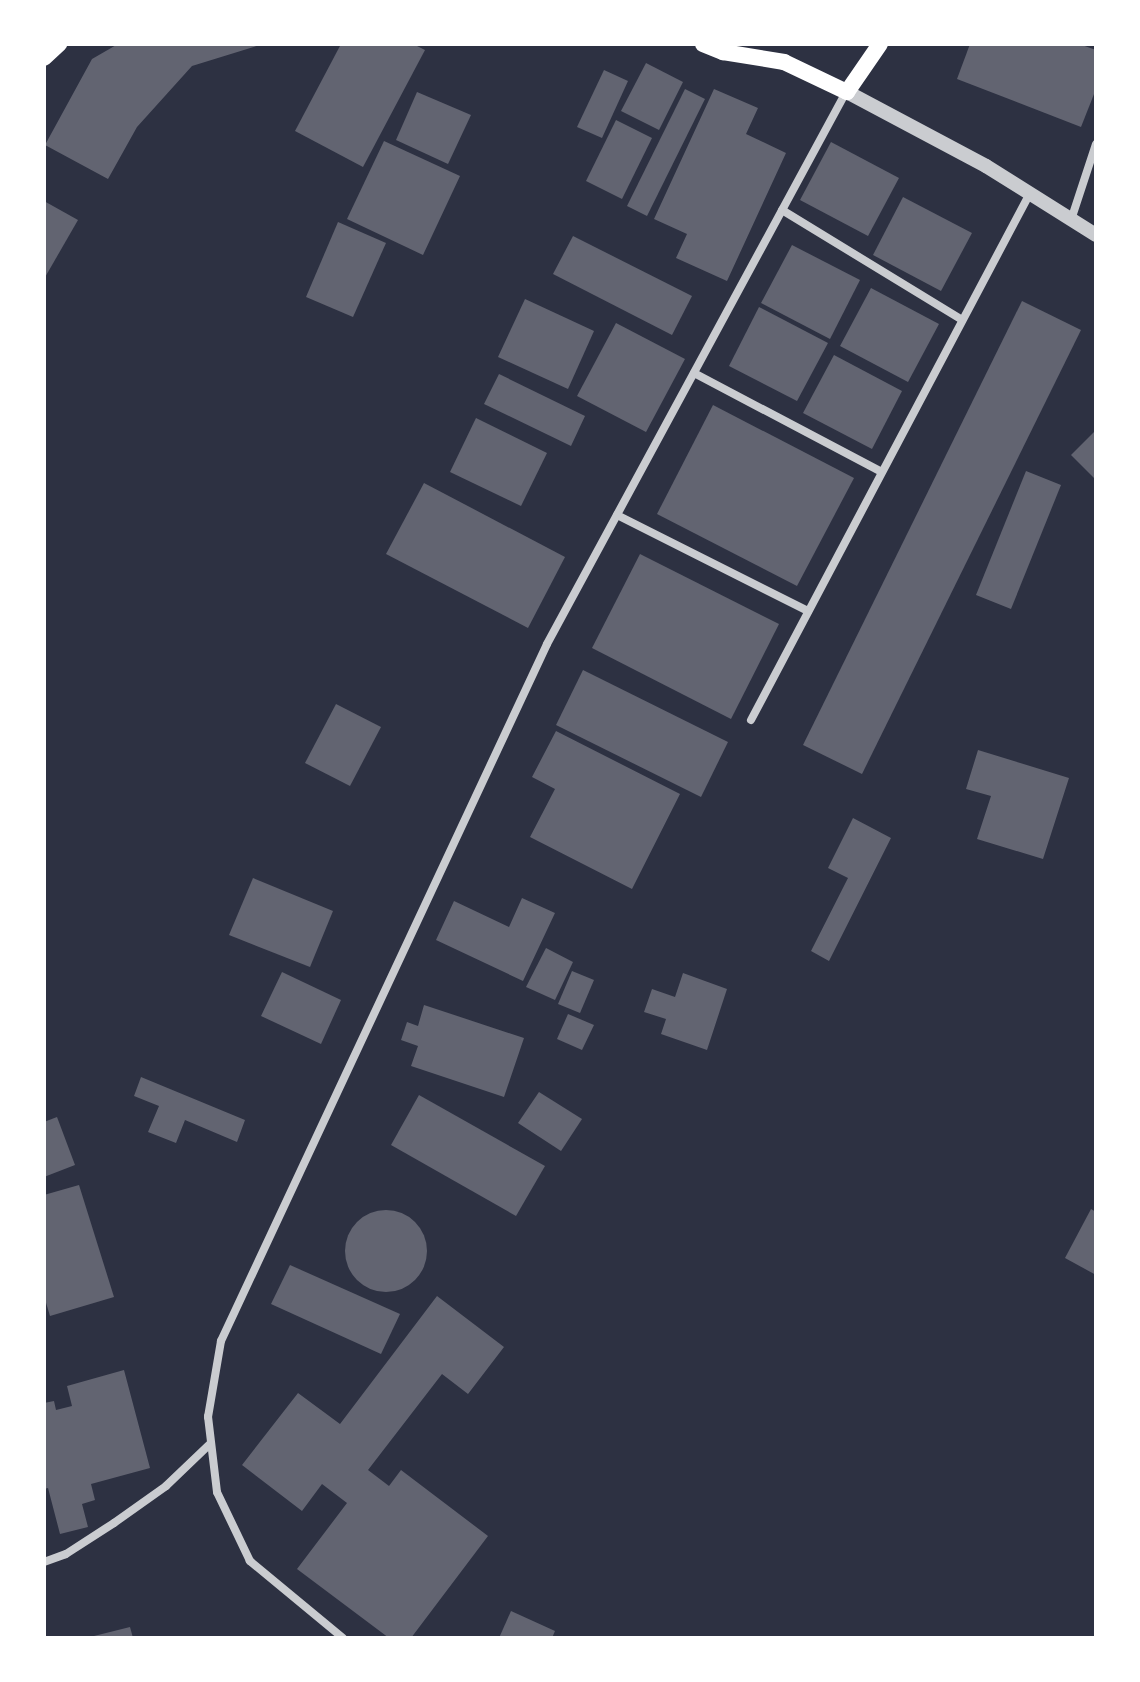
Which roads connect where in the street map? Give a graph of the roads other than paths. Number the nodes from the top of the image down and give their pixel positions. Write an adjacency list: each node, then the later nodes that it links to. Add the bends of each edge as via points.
1 (59, 44): 5 (main road)
2 (703, 44): 6 (main road)
3 (764, 44): 6 (main road)
4 (880, 44): 7 (main road)
5 (44, 58)
6 (784, 62): 7 (main road)
7 (847, 92): 9 (street); 10 (street)
8 (1096, 144): 11 (street)
9 (1030, 193): 11 (street); 13 (street)
10 (782, 210): 13 (street); 14 (street)
11 (1071, 220): 12 (street)
12 (1096, 235)
13 (962, 320): 15 (street)
14 (694, 373): 15 (street); 16 (street)
15 (882, 472): 17 (street)
16 (617, 515): 17 (street); 19 (street, via 547,644 221,1341 208,1417)
17 (808, 611): 18 (street)
18 (751, 720)
19 (211, 1443): 20 (street, via 166,1486 66,1554); 21 (street, via 217,1492 250,1561)
20 (44, 1562)
21 (343, 1638)

